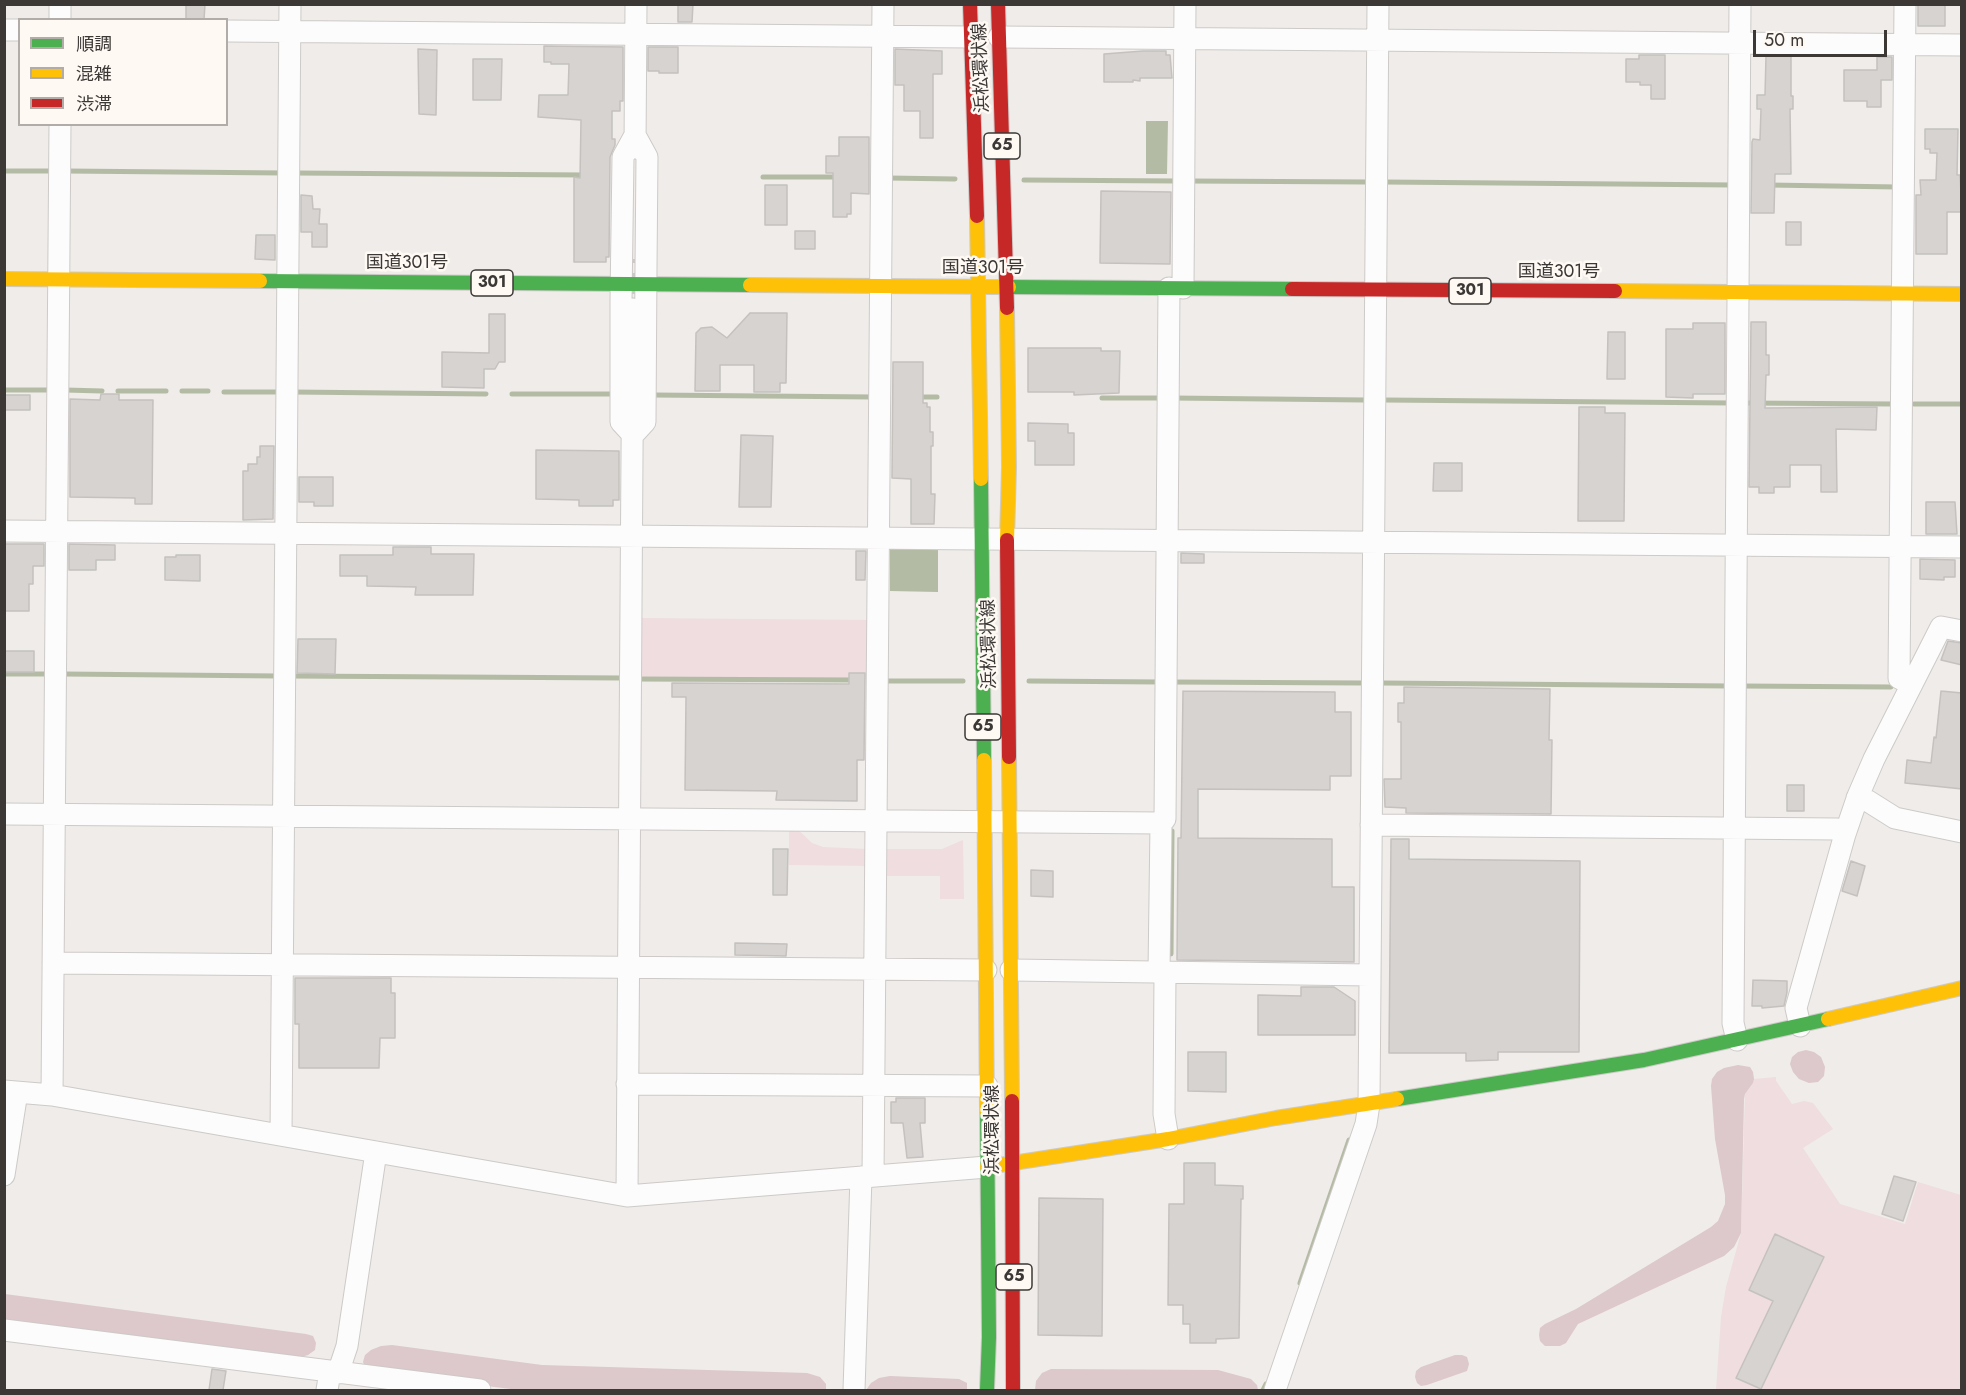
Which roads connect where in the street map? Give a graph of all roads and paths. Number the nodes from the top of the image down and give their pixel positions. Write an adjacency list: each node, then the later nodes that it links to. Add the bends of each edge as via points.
1 (290, 4): 11 (street)
2 (636, 4): 12 (street)
3 (883, 4): 13 (street)
4 (970, 4): 14 (main road, 浜松環状線 / 65)
5 (998, 4): 15 (main road, 浜松環状線 / 65)
6 (1185, 4): 16 (street)
7 (1378, 4): 17 (street)
8 (1740, 4): 18 (street)
9 (1905, 4): 19 (street)
10 (228, 32): 11 (street)
11 (290, 32): 12 (street); 26 (street)
12 (636, 35): 13 (street); 22 (street)
13 (883, 37): 14 (street); 29 (street)
14 (971, 37): 30 (main road, 浜松環状線 / 65)
15 (999, 37): 16 (street); 31 (main road, 浜松環状線 / 65)
16 (1185, 39): 17 (street); 32 (street)
17 (1378, 40): 18 (street); 33 (street)
18 (1740, 43): 19 (street); 34 (street)
19 (1904, 44): 20 (street); 35 (street)
20 (1962, 45)
21 (60, 126): 25 (street)
22 (635, 135): 23 (street); 27 (street, via 623,157); 28 (street, via 647,158)
23 (634, 259)
24 (4, 279): 25 (main road, 国道301号 / 301)
25 (58, 280): 26 (main road, 国道301号 / 301); 40 (street)
26 (288, 282): 27 (main road, 国道301号 / 301); 41 (street)
27 (622, 284): 28 (main road, 国道301号 / 301); 38 (street, via 621,422)
28 (646, 284): 29 (main road, 国道301号 / 301); 38 (street, via 645,422)
29 (880, 286): 30 (main road, 国道301号 / 301); 43 (street)
30 (979, 287): 31 (main road, 国道301号 / 301); 44 (main road, 浜松環状線 / 65)
31 (1007, 287): 32 (main road, 国道301号 / 301); 45 (main road, 浜松環状線 / 65)
32 (1176, 288): 33 (main road, 国道301号 / 301); 46 (street)
33 (1376, 290): 34 (main road, 国道301号 / 301); 47 (street)
34 (1738, 292): 35 (main road, 国道301号 / 301); 48 (street)
35 (1902, 294): 36 (main road, 国道301号 / 301); 49 (street)
36 (1962, 294)
37 (633, 309): 38 (street)
38 (633, 435): 42 (street)
39 (4, 531): 40 (street)
40 (56, 531): 41 (street); 55 (street)
41 (286, 533): 42 (street); 56 (street)
42 (632, 536): 43 (street); 57 (street)
43 (879, 538): 44 (street); 58 (street)
44 (981, 539): 45 (street); 59 (main road, 浜松環状線 / 65)
45 (1007, 539): 46 (street); 60 (main road, 浜松環状線 / 65)
46 (1167, 541): 47 (street); 61 (street, via 1165,819)
47 (1374, 542): 48 (street); 62 (street)
48 (1736, 545): 49 (street); 63 (street)
49 (1900, 546): 50 (street); 52 (street, via 1899,678)
50 (1962, 547)
51 (1962, 631): 52 (street, via 1941,627)
52 (1911, 684): 53 (street)
53 (1857, 798): 64 (street); 65 (street, via 1895,818)
54 (4, 814): 55 (street)
55 (54, 815): 56 (street); 66 (street)
56 (284, 817): 57 (street); 67 (street)
57 (630, 819): 58 (street); 68 (street)
58 (876, 821): 59 (street); 69 (street)
59 (984, 822): 60 (street); 70 (main road, 浜松環状線 / 65)
60 (1009, 822): 61 (street); 71 (main road, 浜松環状線 / 65)
61 (1161, 823): 72 (street)
62 (1371, 825): 63 (street); 73 (street)
63 (1734, 828): 64 (street); 76 (street, via 1732,1023)
64 (1846, 831): 75 (street, via 1796,1008)
65 (1962, 832)
66 (53, 963): 67 (street); 81 (street)
67 (282, 964): 68 (street); 83 (street)
68 (628, 967): 69 (street); 77 (street)
69 (875, 969): 70 (street); 78 (street)
70 (986, 970): 79 (main road, 浜松環状線 / 65)
71 (1011, 970): 72 (street); 86 (main road, 浜松環状線 / 65)
72 (1162, 972): 73 (street); 84 (street, via 1164,1114)
73 (1370, 975): 82 (street)
74 (1962, 988): 75 (main road)
75 (1800, 1026): 76 (main road)
76 (1737, 1040): 82 (main road)
77 (627, 1084): 78 (street); 90 (street)
78 (874, 1086): 79 (street); 89 (street)
79 (987, 1086): 87 (main road, 浜松環状線 / 65)
80 (11, 1091): 81 (street); 88 (street)
81 (52, 1095): 83 (street)
82 (1369, 1104): 84 (main road); 97 (street, via 1366,1124)
83 (281, 1135): 85 (street)
84 (1168, 1139): 86 (main road)
85 (376, 1152): 90 (street); 92 (street, via 347,1346)
86 (1013, 1164): 87 (main road); 96 (main road, 浜松環状線 / 65)
87 (987, 1167): 89 (street); 95 (main road, 浜松環状線 / 65)
88 (4, 1175)
89 (867, 1176): 90 (street); 94 (street)
90 (627, 1196)
91 (4, 1330): 92 (street)
92 (332, 1378): 93 (street)
93 (480, 1390)
94 (854, 1390)
95 (987, 1390)
96 (1013, 1390)
97 (1275, 1390)

